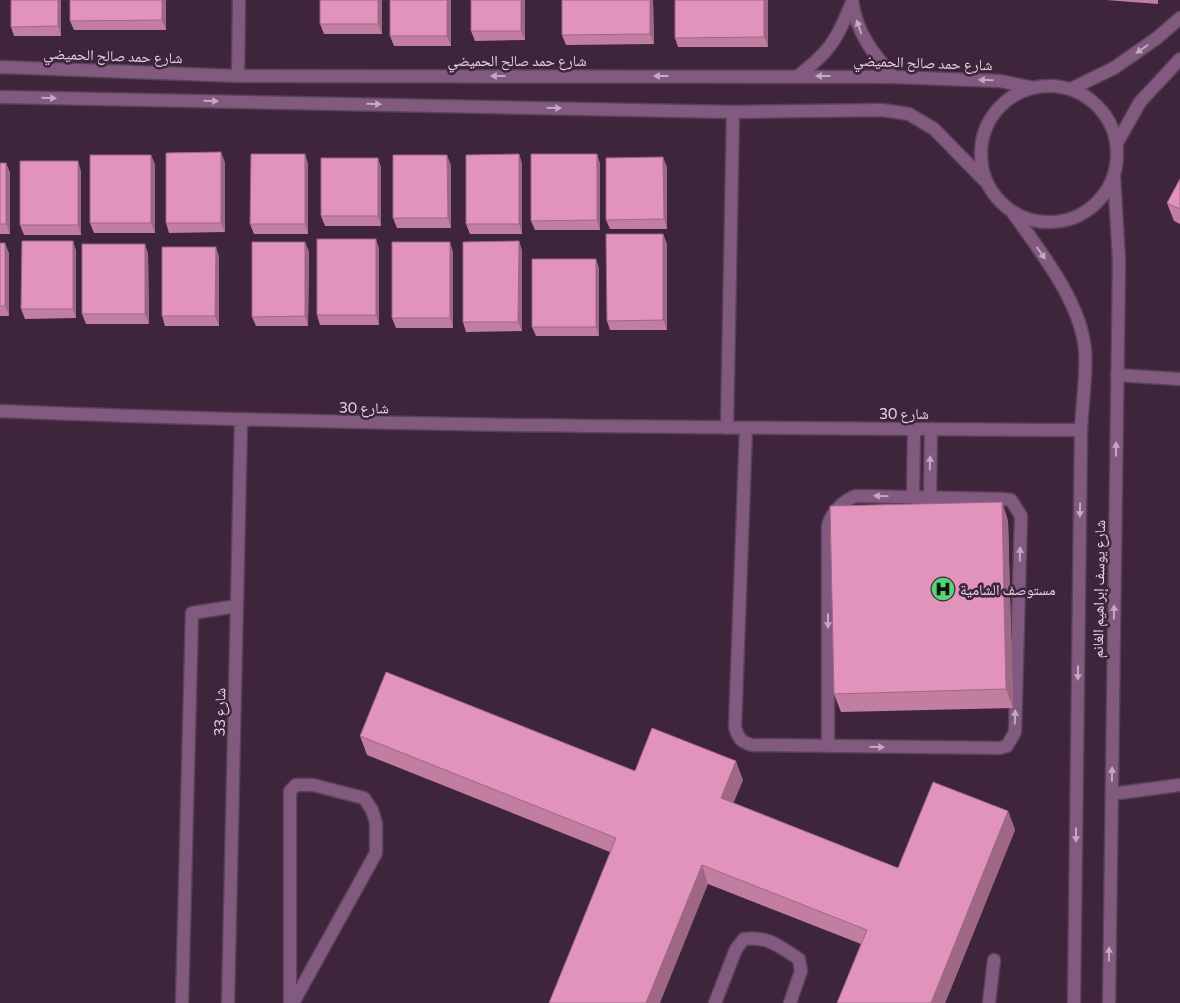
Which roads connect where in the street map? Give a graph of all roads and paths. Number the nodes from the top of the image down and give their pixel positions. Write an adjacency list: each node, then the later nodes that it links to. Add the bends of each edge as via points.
1 (239, 0): 6 (street)
2 (852, 1): 7 (street, via 841,31 822,57); 8 (street, one-way to 2, via 874,56 859,30)
3 (1180, 18): 10 (street, one-way to 10, via 1114,68)
4 (1180, 59): 13 (street, via 1140,102)
5 (0, 68): 6 (street, شارع حمد صالح الحميضي)
6 (238, 76): 7 (street, شارع حمد صالح الحميضي, one-way to 6)
7 (798, 76): 8 (street, شارع حمد صالح الحميضي, one-way to 7)
8 (894, 76): 9 (street, شارع حمد صالح الحميضي, one-way to 8, via 1000,81)
9 (1034, 88): 10 (street); 15 (street, via 1015,95 999,107 988,124 981,143 981,163)
10 (1071, 89): 13 (street, via 1101,110 1112,126)
11 (0, 97): 12 (street, one-way to 12)
12 (733, 112): 15 (street, via 882,110 909,114 934,128); 21 (street)
13 (1117, 143): 14 (street)
14 (1114, 175): 16 (street, via 1105,194 1091,209 1073,219 1052,223 1032,221); 17 (street, شارع يوسف إبراهيم الغانم, via 1119,261)
15 (986, 182): 16 (street, via 997,200)
16 (1013, 213): 25 (street, شارع يوسف إبراهيم الغانم, one-way to 25, via 1045,257 1076,315 1085,350)
17 (1117, 375): 18 (street); 31 (street, شارع يوسف إبراهيم الغانم, one-way to 17)
18 (1180, 378)
19 (0, 412): 20 (street, شارع 30)
20 (242, 421): 21 (street, شارع 30); 28 (street, شارع 33)
21 (727, 428): 22 (street, شارع 30)
22 (746, 428): 23 (street, شارع 30); 29 (street, via 735,727 742,742 752,746)
23 (914, 430): 24 (street, شارع 30); 26 (street)
24 (931, 430): 25 (street, شارع 30); 27 (street, one-way to 24)
25 (1081, 430): 39 (street, شارع يوسف إبراهيم الغانم, one-way to 39)
26 (913, 497): 27 (street); 29 (street, one-way to 29, via 849,498 829,522)
27 (930, 497): 29 (street, one-way to 27, via 1000,748 1011,741 1015,732 1021,516 1010,500)
28 (237, 606): 33 (street, via 192,613); 34 (street, شارع 33)
29 (828, 746)
30 (1180, 785): 31 (street)
31 (1112, 794): 40 (street, شارع يوسف إبراهيم الغانم, one-way to 31)
32 (994, 960): 38 (street)
33 (182, 1003)
34 (228, 1003)
35 (292, 1003): 35 (street, via 290,791 296,785 313,785 364,798 376,823 376,854)
36 (715, 1003): 37 (street, via 736,949 744,939 758,938 769,940 799,959 802,971)
37 (790, 1003)
38 (989, 1003)
39 (1074, 1003)
40 (1109, 1003)

